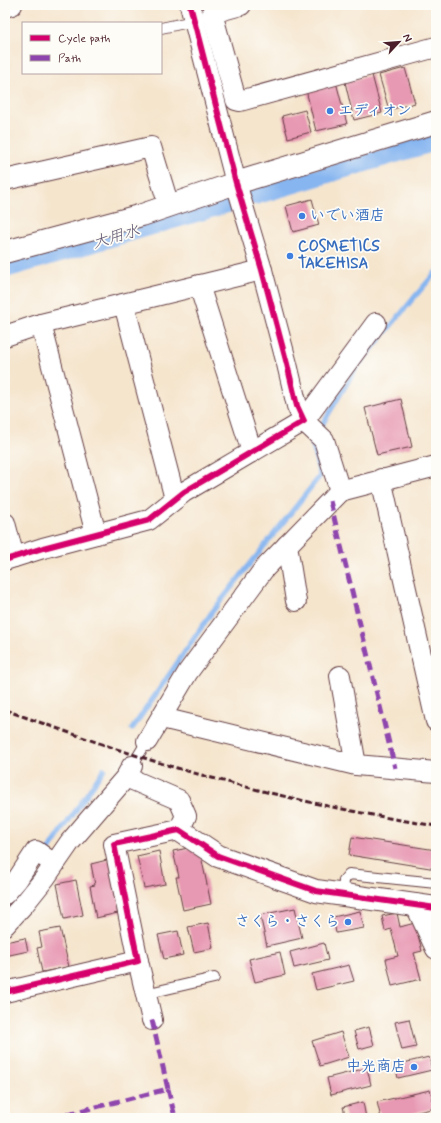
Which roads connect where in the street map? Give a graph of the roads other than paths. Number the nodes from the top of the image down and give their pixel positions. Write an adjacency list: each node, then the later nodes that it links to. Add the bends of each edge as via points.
1 (12, 5): 3 (street)
2 (241, 5): 4 (street)
3 (5, 7)
4 (212, 9): 7 (street, via 236,100 240,101)
5 (192, 13): 6 (lane); 10 (street)
6 (162, 28)
7 (436, 47)
8 (436, 122): 10 (street)
9 (5, 180): 11 (street, via 151,147)
10 (236, 183): 11 (street); 13 (street)
11 (169, 206): 12 (street)
12 (5, 252)
13 (262, 270): 14 (street); 19 (street, via 297,406)
14 (199, 285): 15 (street); 20 (street)
15 (124, 304): 17 (street); 24 (street)
16 (376, 323): 19 (street)
17 (41, 324): 18 (street); 26 (street)
18 (5, 336)
19 (304, 422): 20 (street); 23 (street, via 324,440)
20 (252, 452): 24 (street)
21 (436, 466): 22 (street)
22 (381, 479): 23 (street); 32 (street)
23 (340, 491): 27 (street)
24 (175, 499): 26 (street, via 149,520)
25 (5, 524): 28 (street)
26 (96, 534): 28 (street)
27 (287, 545): 29 (street); 31 (street, via 264,569 193,665)
28 (10, 559)
29 (296, 601)
30 (340, 676): 34 (street)
31 (162, 718): 33 (street); 34 (street)
32 (436, 721)
33 (147, 741): 35 (lane)
34 (356, 765): 36 (street)
35 (129, 771): 37 (street, via 179,800 186,816); 38 (street, via 70,842)
36 (436, 772)
37 (179, 830): 41 (street, via 218,856 316,890); 45 (street, via 114,844)
38 (48, 860): 40 (street, via 36,851); 43 (street, via 25,903)
39 (436, 883): 41 (lane, via 349,874 344,880)
40 (5, 894)
41 (343, 894): 42 (street)
42 (426, 906): 44 (street)
43 (5, 925)
44 (436, 949)
45 (138, 961): 47 (street); 48 (street)
46 (214, 978): 48 (lane)
47 (5, 992)
48 (145, 994): 49 (street)
49 (152, 1020)

